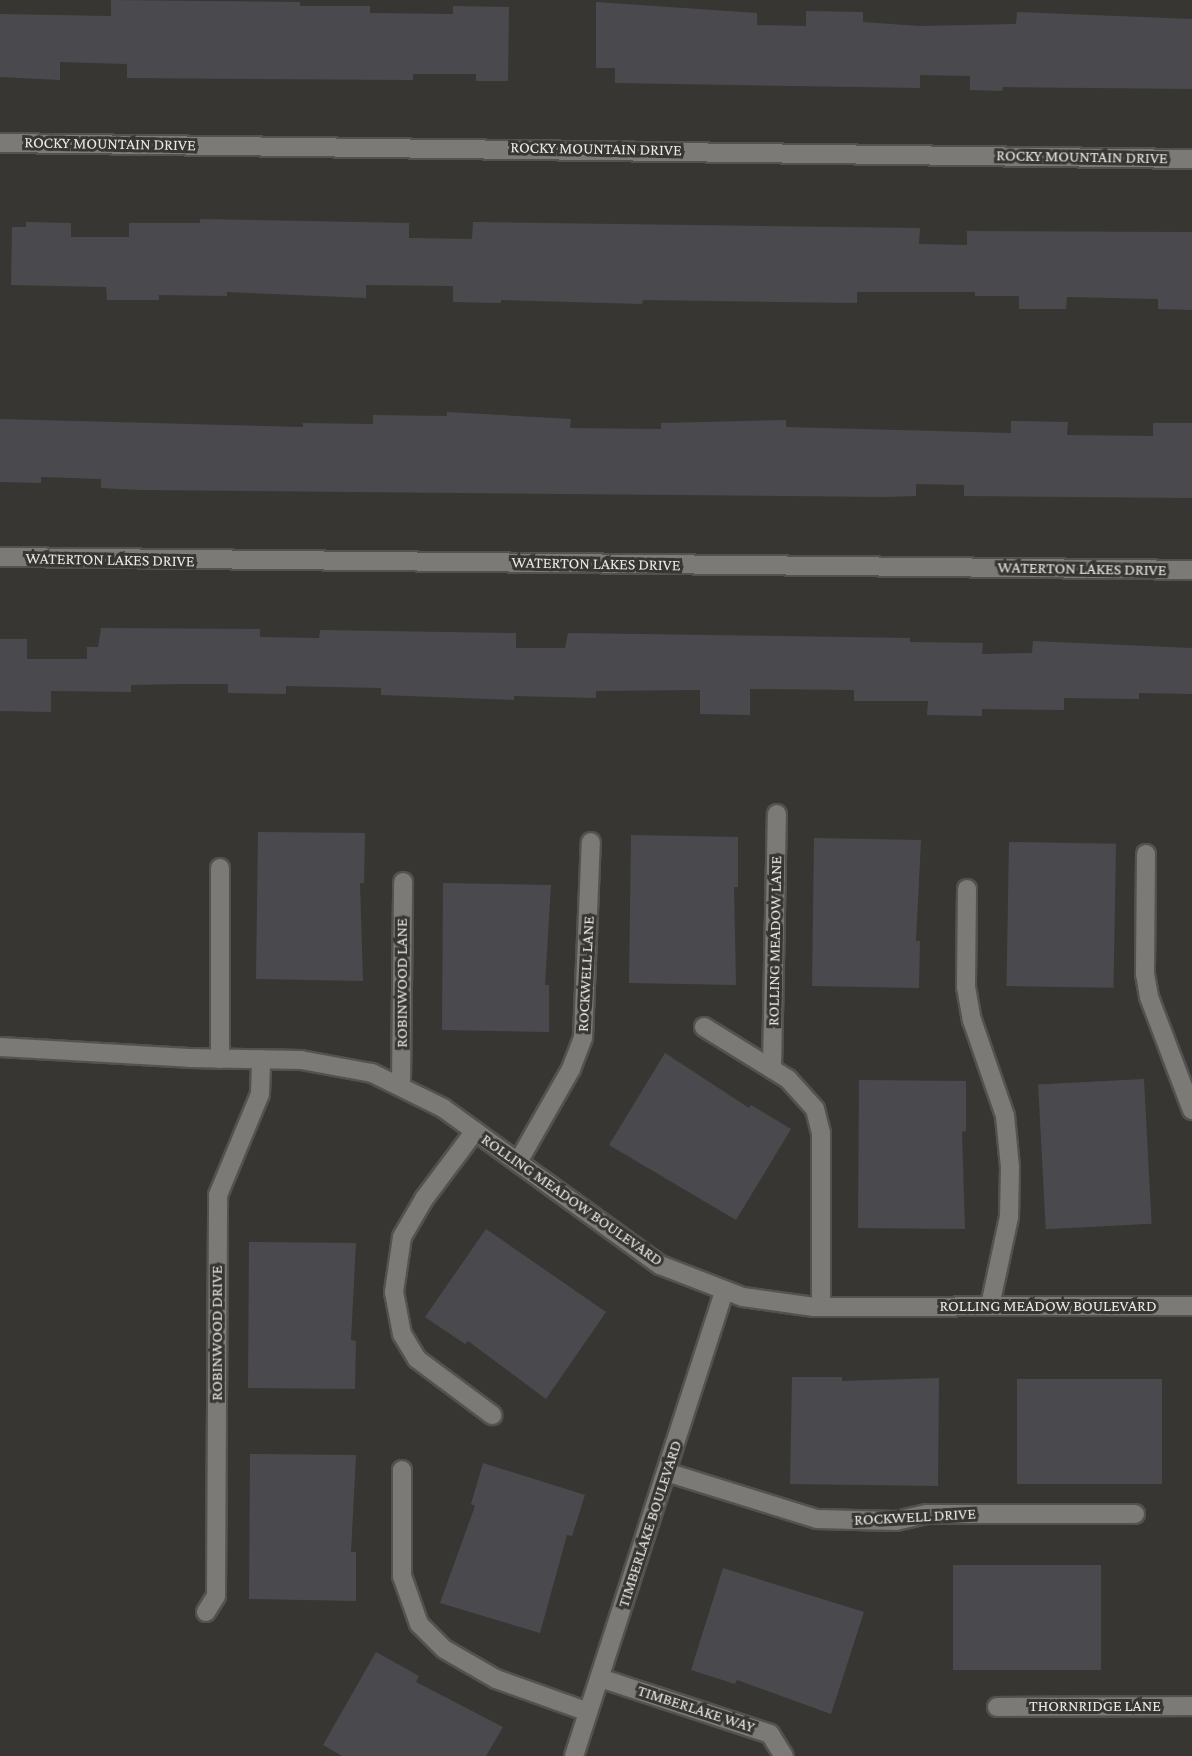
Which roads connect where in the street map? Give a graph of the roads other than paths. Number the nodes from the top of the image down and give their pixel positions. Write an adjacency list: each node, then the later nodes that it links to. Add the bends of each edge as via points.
1 (0, 143): 2 (street, ROCKY MOUNTAIN DRIVE)
2 (1192, 159)
3 (0, 557): 4 (street, WATERTON LAKES DRIVE)
4 (1192, 570)
5 (777, 814): 15 (street, ROLLING MEADOW LANE)
6 (591, 842): 19 (street, ROCKWELL LANE, via 584,1037 571,1069)
7 (1146, 854): 17 (street, via 1145,974 1149,997)
8 (220, 868): 13 (street)
9 (403, 882): 16 (street, ROBINWOOD LANE)
10 (967, 889): 21 (street, via 966,987 972,1020 1005,1116 1010,1167 1008,1218)
11 (704, 1027): 15 (street)
12 (0, 1047): 13 (street, ROLLING MEADOW BOULEVARD)
13 (220, 1059): 14 (street, ROLLING MEADOW BOULEVARD)
14 (261, 1059): 16 (street, ROLLING MEADOW BOULEVARD, via 330,1063); 28 (street, ROBINWOOD DRIVE, via 260,1094 218,1195 216,1596)
15 (772, 1069): 23 (street, via 804,1093 815,1109 821,1133)
16 (401, 1085): 18 (street, ROLLING MEADOW BOULEVARD)
17 (1192, 1110)
18 (475, 1131): 19 (street, ROLLING MEADOW BOULEVARD); 24 (street, via 424,1199 402,1238 394,1292 402,1334 417,1359)
19 (518, 1162): 20 (street, ROLLING MEADOW BOULEVARD, via 660,1265)
20 (724, 1292): 23 (street, ROLLING MEADOW BOULEVARD, via 780,1304); 26 (street, TIMBERLAKE BOULEVARD)
21 (990, 1306): 22 (street, ROLLING MEADOW BOULEVARD); 23 (street, ROLLING MEADOW BOULEVARD)
22 (1192, 1306)
23 (821, 1307)
24 (492, 1415)
25 (402, 1470): 32 (street, via 402,1576 419,1624 444,1649 496,1679)
26 (666, 1472): 27 (street, ROCKWELL DRIVE, via 817,1519 896,1521 926,1514); 29 (street, TIMBERLAKE BOULEVARD)
27 (1135, 1514)
28 (206, 1612)
29 (600, 1678): 32 (street, TIMBERLAKE BOULEVARD); 33 (street, TIMBERLAKE WAY, via 770,1734)
30 (1192, 1706): 31 (street, THORNRIDGE LANE)
31 (997, 1707)
32 (588, 1712): 34 (street, TIMBERLAKE BOULEVARD)
33 (783, 1754)
34 (574, 1756)

